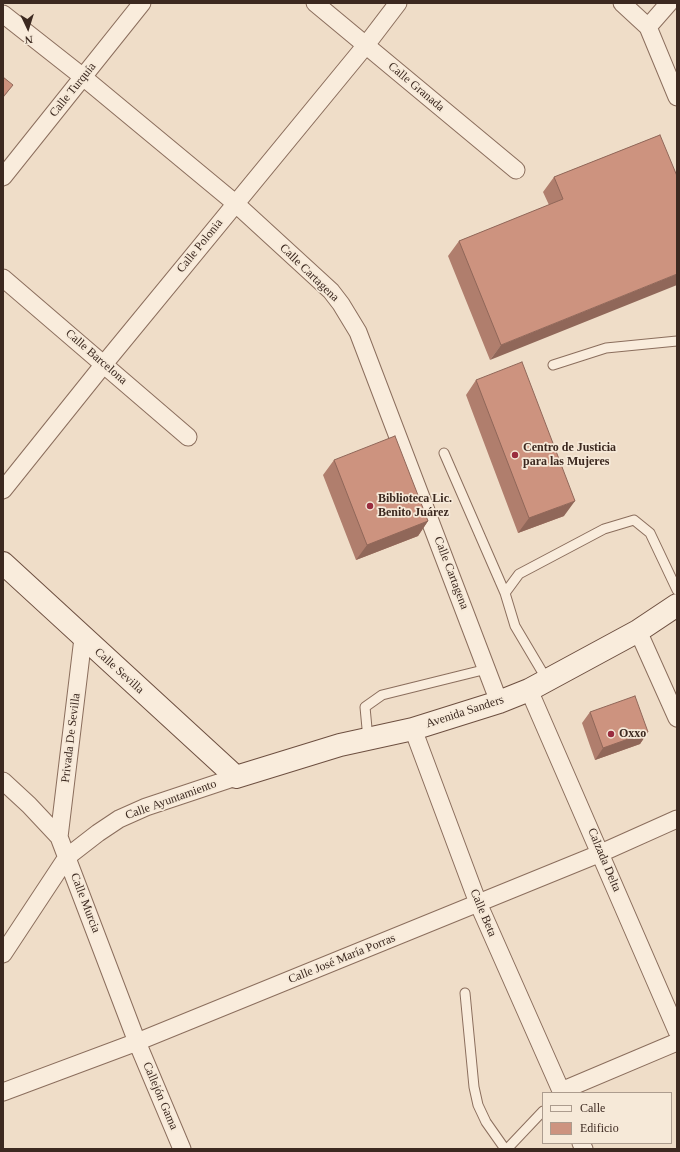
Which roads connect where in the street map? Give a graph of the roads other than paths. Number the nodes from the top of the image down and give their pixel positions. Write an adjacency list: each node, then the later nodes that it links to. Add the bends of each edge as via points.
1 (142, 3): 9 (street, Calle Turquía)
2 (315, 3): 8 (street, Calle Granada)
3 (398, 3): 8 (street, Calle Polonia)
4 (622, 3): 7 (street)
5 (669, 3): 7 (street)
6 (3, 14): 9 (street, Calle Cartagena)
7 (648, 27): 10 (street)
8 (366, 45): 11 (street, Calle Granada); 13 (street, Calle Polonia)
9 (83, 77): 12 (street, Calle Turquía); 13 (street, Calle Cartagena)
10 (677, 97)
11 (516, 170)
12 (3, 177)
13 (235, 203): 16 (street, Calle Polonia); 27 (street, Calle Cartagena, via 331,291 358,332)
14 (3, 278): 16 (street, Calle Barcelona)
15 (677, 340): 17 (lane, via 606,348)
16 (104, 364): 18 (street, Calle Barcelona); 20 (street, Calle Polonia)
17 (553, 365)
18 (188, 437)
19 (444, 453): 23 (lane)
20 (3, 490)
21 (3, 563): 26 (main road, Calle Sevilla)
22 (677, 590): 23 (lane, via 650,533 634,520 604,529 519,574)
23 (505, 593): 28 (lane)
24 (677, 605): 25 (main road, Avenida Sanders)
25 (638, 631): 28 (main road, Avenida Sanders); 30 (street)
26 (83, 638): 33 (main road, Calle Sevilla); 36 (street, Privada De Sevilla)
27 (487, 669): 29 (street, Calle Cartagena); 32 (lane, via 382,695 365,707)
28 (538, 685): 29 (main road, Avenida Sanders); 37 (street, Calzada Delta)
29 (499, 702): 31 (main road, Avenida Sanders)
30 (677, 718)
31 (413, 729): 32 (main road, Avenida Sanders); 39 (street, Calle Beta)
32 (368, 739): 33 (main road, Avenida Sanders)
33 (236, 777): 38 (street, Calle Ayuntamiento, via 181,794 119,819)
34 (3, 781): 36 (street, Calle Murcia)
35 (677, 819): 37 (street, Calle José María Porras)
36 (59, 837): 38 (street, Calle Murcia)
37 (601, 853): 39 (street, Calle José María Porras); 42 (street, Calzada Delta)
38 (67, 857): 40 (street, Calle Ayuntamiento); 43 (street, Calle Murcia)
39 (478, 903): 43 (street, Calle José María Porras); 46 (street, Calle Beta)
40 (5, 947)
41 (465, 993): 49 (lane, via 472,1074 478,1105 486,1122)
42 (677, 1031)
43 (137, 1042): 45 (street, Calle José María Porras); 48 (street, Callejón Gama)
44 (677, 1042): 46 (street)
45 (3, 1092)
46 (561, 1092)
47 (542, 1112): 49 (lane)
48 (182, 1149)
49 (506, 1149)

